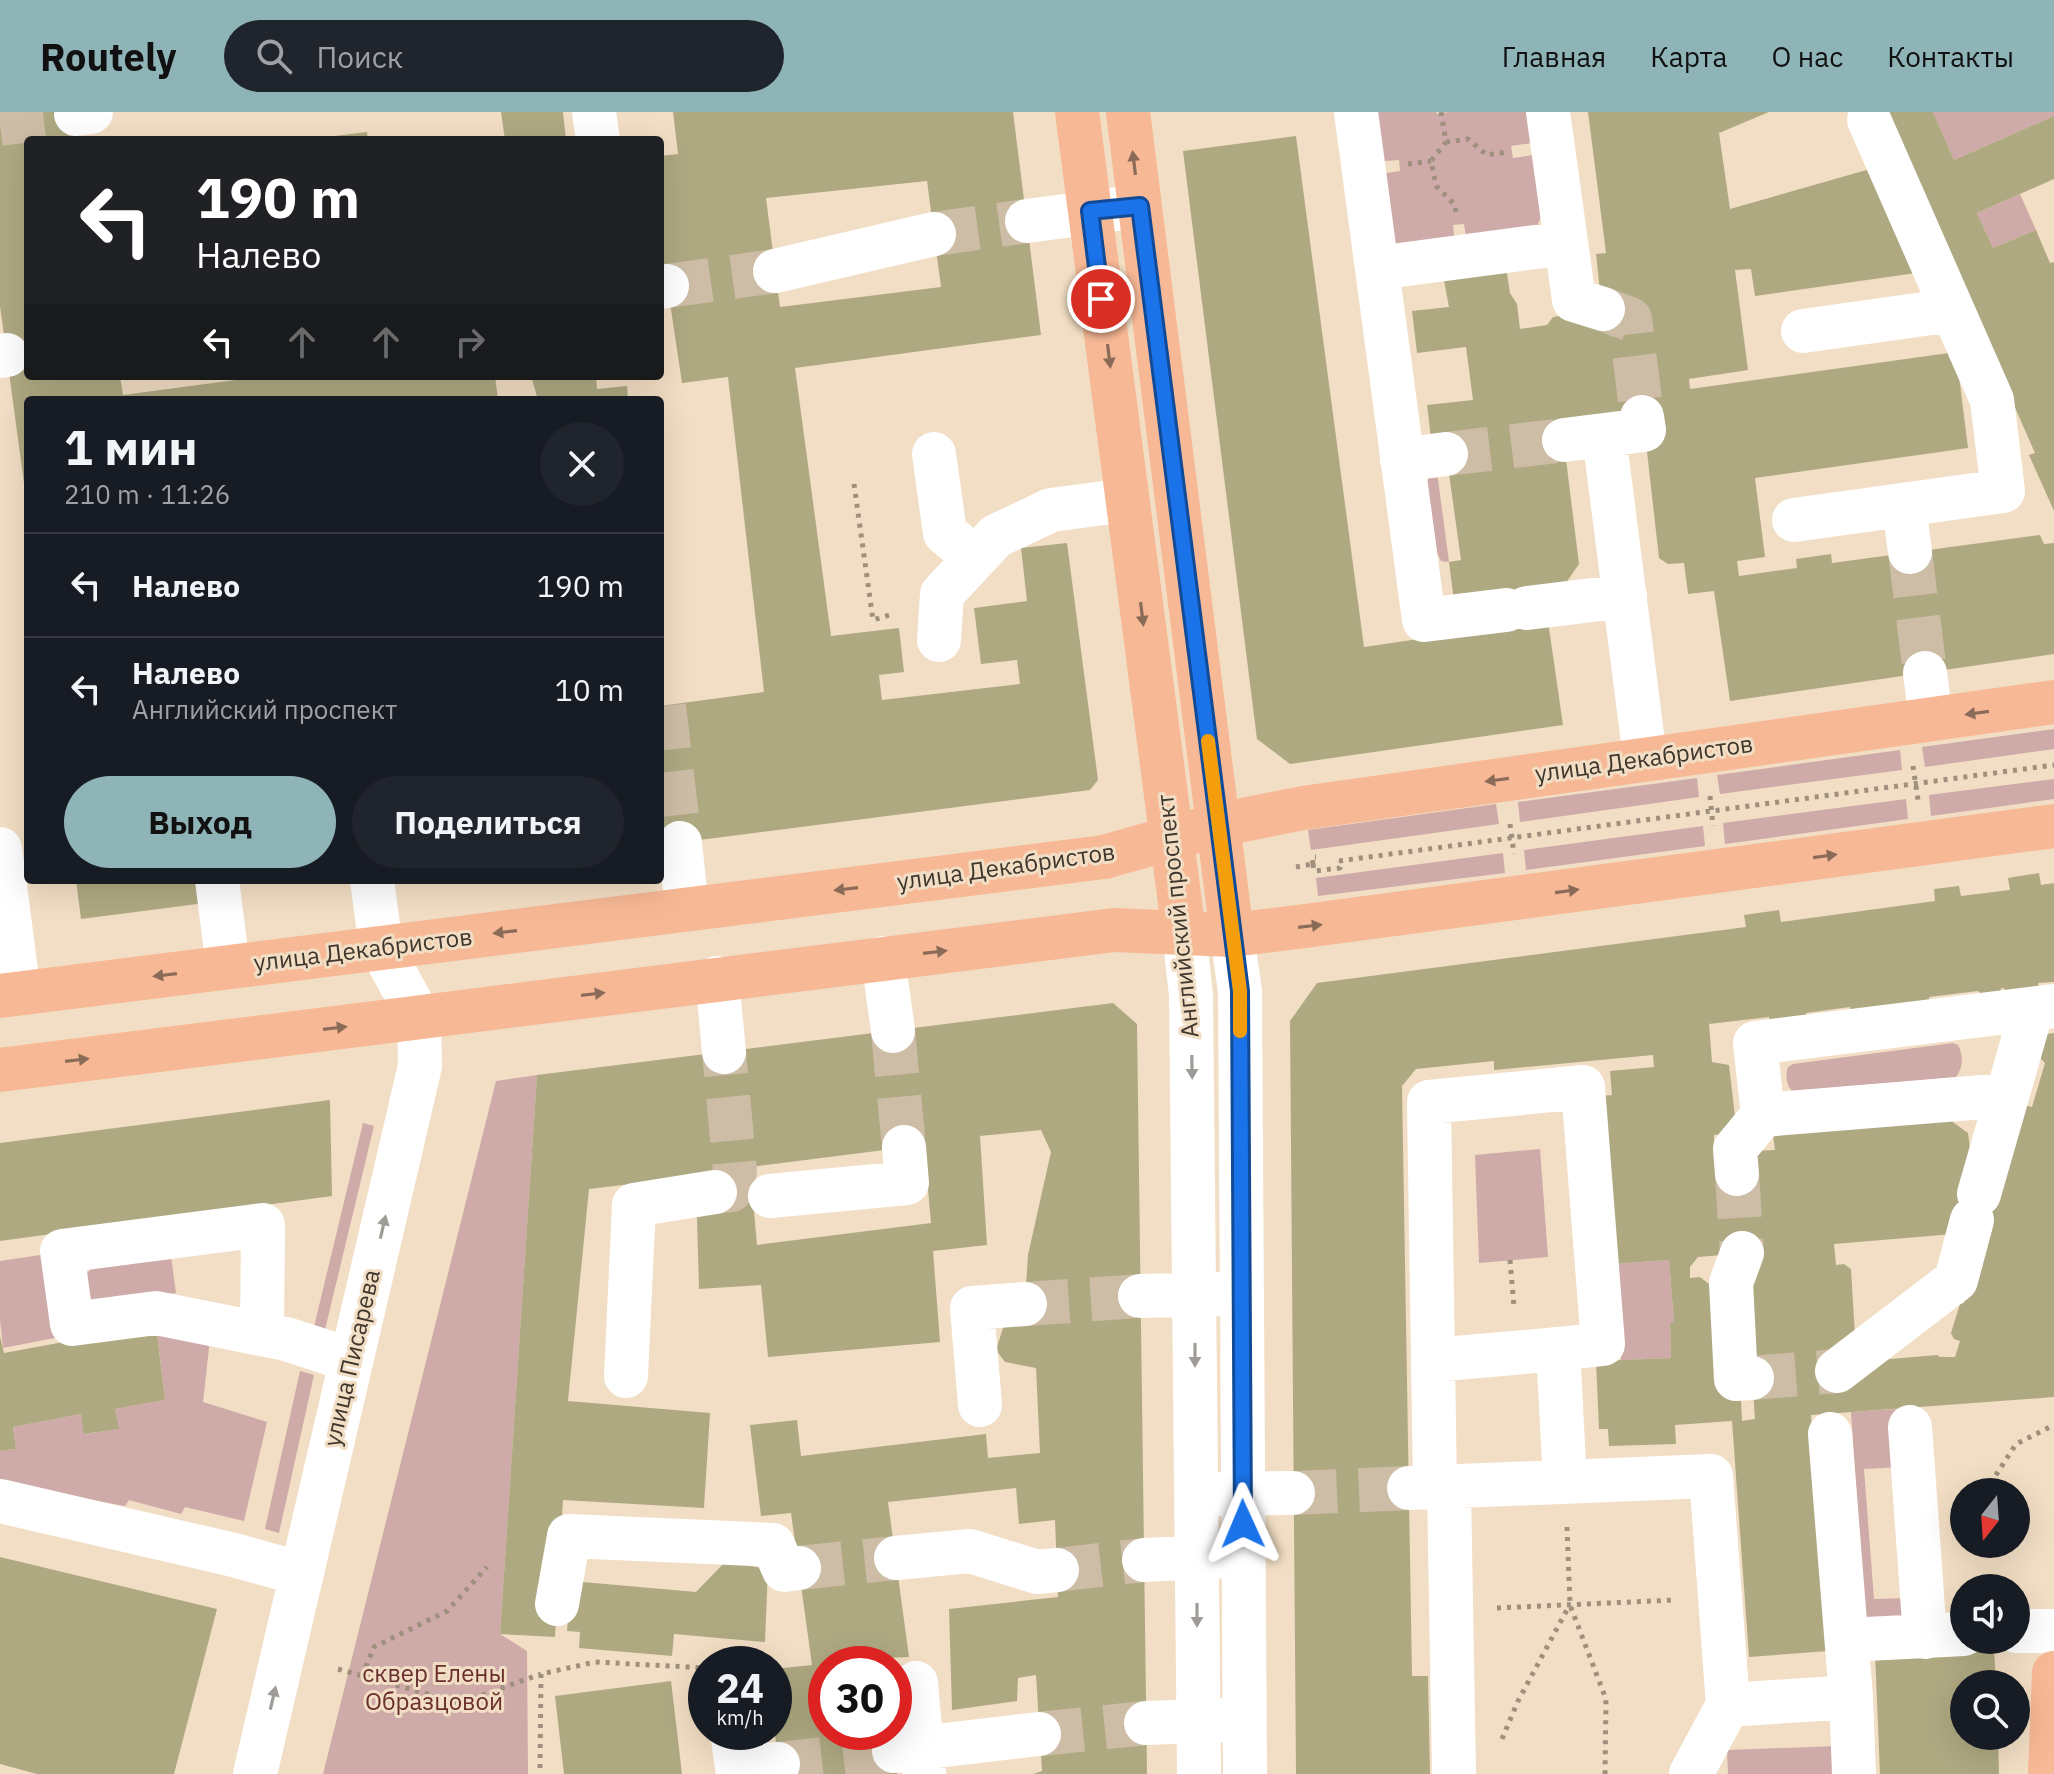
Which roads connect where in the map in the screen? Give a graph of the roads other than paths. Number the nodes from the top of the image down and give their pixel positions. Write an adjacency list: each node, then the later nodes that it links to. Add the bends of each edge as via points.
1 (594, 112): 8 (street)
2 (1077, 112): 3 (street); 10 (main road, Английский проспект)
3 (1085, 112)
4 (1128, 112): 9 (main road, Английский проспект, one-way to 4)
5 (1356, 112): 14 (street)
6 (1869, 120): 17 (street)
7 (1551, 129): 13 (street)
8 (597, 136)
9 (1140, 206): 10 (street); 34 (main road, Английский проспект)
10 (1090, 211): 11 (street); 23 (main road, Английский проспект, one-way to 23)
11 (1027, 221)
12 (934, 234): 15 (street)
13 (1566, 243): 14 (street); 16 (street, via 1574,300)
14 (1377, 268): 22 (street)
15 (775, 271)
16 (1603, 309)
17 (1952, 310): 18 (street); 24 (street, via 1992,400 2003,491)
18 (1803, 331)
19 (1603, 430): 28 (street)
20 (934, 454): 27 (street, via 945,533)
21 (1446, 454): 22 (street)
22 (1402, 460): 28 (street, via 1424,620)
23 (1127, 500): 27 (street, via 1051,510 996,536); 36 (main road, Английский проспект, one-way to 36)
24 (1904, 505): 25 (street); 26 (street)
25 (1794, 520)
26 (1910, 552)
27 (975, 558): 29 (street, via 942,594)
28 (1625, 596): 33 (street)
29 (939, 640)
30 (1925, 673): 32 (street)
31 (2054, 702): 32 (main road, улица Декабристов, one-way to 32)
32 (1919, 721): 33 (main road, улица Декабристов)
33 (1645, 758): 34 (main road, улица Декабристов, one-way to 34)
34 (1218, 825): 36 (main road, улица Декабристов); 43 (main road, Английский проспект)
35 (2054, 826): 43 (main road, one-way to 35)
36 (1171, 838): 41 (main road, улица Декабристов, one-way to 41, via 1104,857); 42 (main road, Английский проспект)
37 (680, 843): 41 (street)
38 (0, 849): 48 (street)
39 (218, 884): 46 (street)
40 (373, 884): 44 (street)
41 (687, 909): 44 (main road, улица Декабристов, one-way to 44)
42 (1184, 933): 43 (main road); 45 (main road, one-way to 42, via 1114,930); 62 (street, Английский проспект, one-way to 62, via 1191,995)
43 (1232, 935): 61 (street, Английский проспект, via 1240,991)
44 (381, 948): 46 (main road, улица Декабристов); 50 (street, улица Писарева)
45 (883, 958): 47 (main road); 51 (street)
46 (228, 967): 48 (main road, улица Декабристов, one-way to 48)
47 (717, 978): 50 (main road, one-way to 47); 52 (street)
48 (9, 994)
49 (2043, 1007): 54 (street); 55 (street, via 1755,1043)
50 (419, 1017): 53 (main road, one-way to 50); 67 (street, улица Писарева, one-way to 50, via 419,1077)
51 (893, 1031)
52 (724, 1052)
53 (0, 1070)
54 (2007, 1095): 55 (street); 69 (street, via 1956,1280)
55 (1763, 1115): 57 (street, via 1735,1149)
56 (904, 1147): 59 (street, via 907,1183)
57 (1737, 1174)
58 (715, 1192): 70 (street, via 634,1205)
59 (770, 1196)
60 (1742, 1253): 71 (street, via 1731,1283 1736,1379)
61 (1242, 1294): 62 (street); 77 (street, Английский проспект)
62 (1195, 1295): 63 (street); 79 (street, Английский проспект, one-way to 79)
63 (1140, 1296)
64 (1025, 1304): 72 (street, via 972,1308)
65 (262, 1334): 65 (street, via 156,1313 72,1324 62,1251 263,1225); 67 (street)
66 (1558, 1349): 68 (street); 68 (street, via 1603,1344 1583,1087 1429,1102); 75 (street)
67 (351, 1360): 87 (street, улица Писарева)
68 (1433, 1360): 76 (street)
69 (1837, 1371)
70 (626, 1376)
71 (1752, 1378)
72 (980, 1405)
73 (1910, 1427): 91 (street)
74 (1830, 1434): 92 (street)
75 (1565, 1482): 76 (street); 96 (street, via 1711,1476)
76 (1431, 1488): 105 (street, via 1452,1610)
77 (1243, 1493): 78 (street); 79 (street); 81 (street, Английский проспект)
78 (1293, 1493)
79 (1196, 1495): 82 (street, Английский проспект)
80 (0, 1501): 87 (street)
81 (1244, 1555): 82 (street); 97 (street, Английский проспект)
82 (1197, 1557): 84 (street); 98 (street, Английский проспект, one-way to 98)
83 (896, 1558): 86 (street, via 970,1551 1037,1572)
84 (1144, 1560)
85 (799, 1568): 88 (street, via 784,1570 773,1545 569,1536)
86 (1057, 1570)
87 (302, 1574): 102 (street, улица Писарева, one-way to 87)
88 (557, 1604)
89 (2030, 1631): 90 (street)
90 (2054, 1631)
91 (1944, 1636): 92 (street)
92 (1847, 1640): 95 (street)
93 (2054, 1673): 108 (main road)
94 (916, 1683): 101 (street)
95 (1851, 1697): 96 (street); 107 (street)
96 (1728, 1705): 106 (street)
97 (1245, 1719): 98 (street); 104 (street, Английский проспект)
98 (1198, 1721): 99 (street); 103 (street, Английский проспект)
99 (1146, 1723)
100 (1039, 1734): 101 (street)
101 (913, 1757)
102 (255, 1774)
103 (1199, 1774)
104 (1245, 1774)
105 (1454, 1774)
106 (1691, 1774)
107 (1854, 1774)
108 (2050, 1774)

